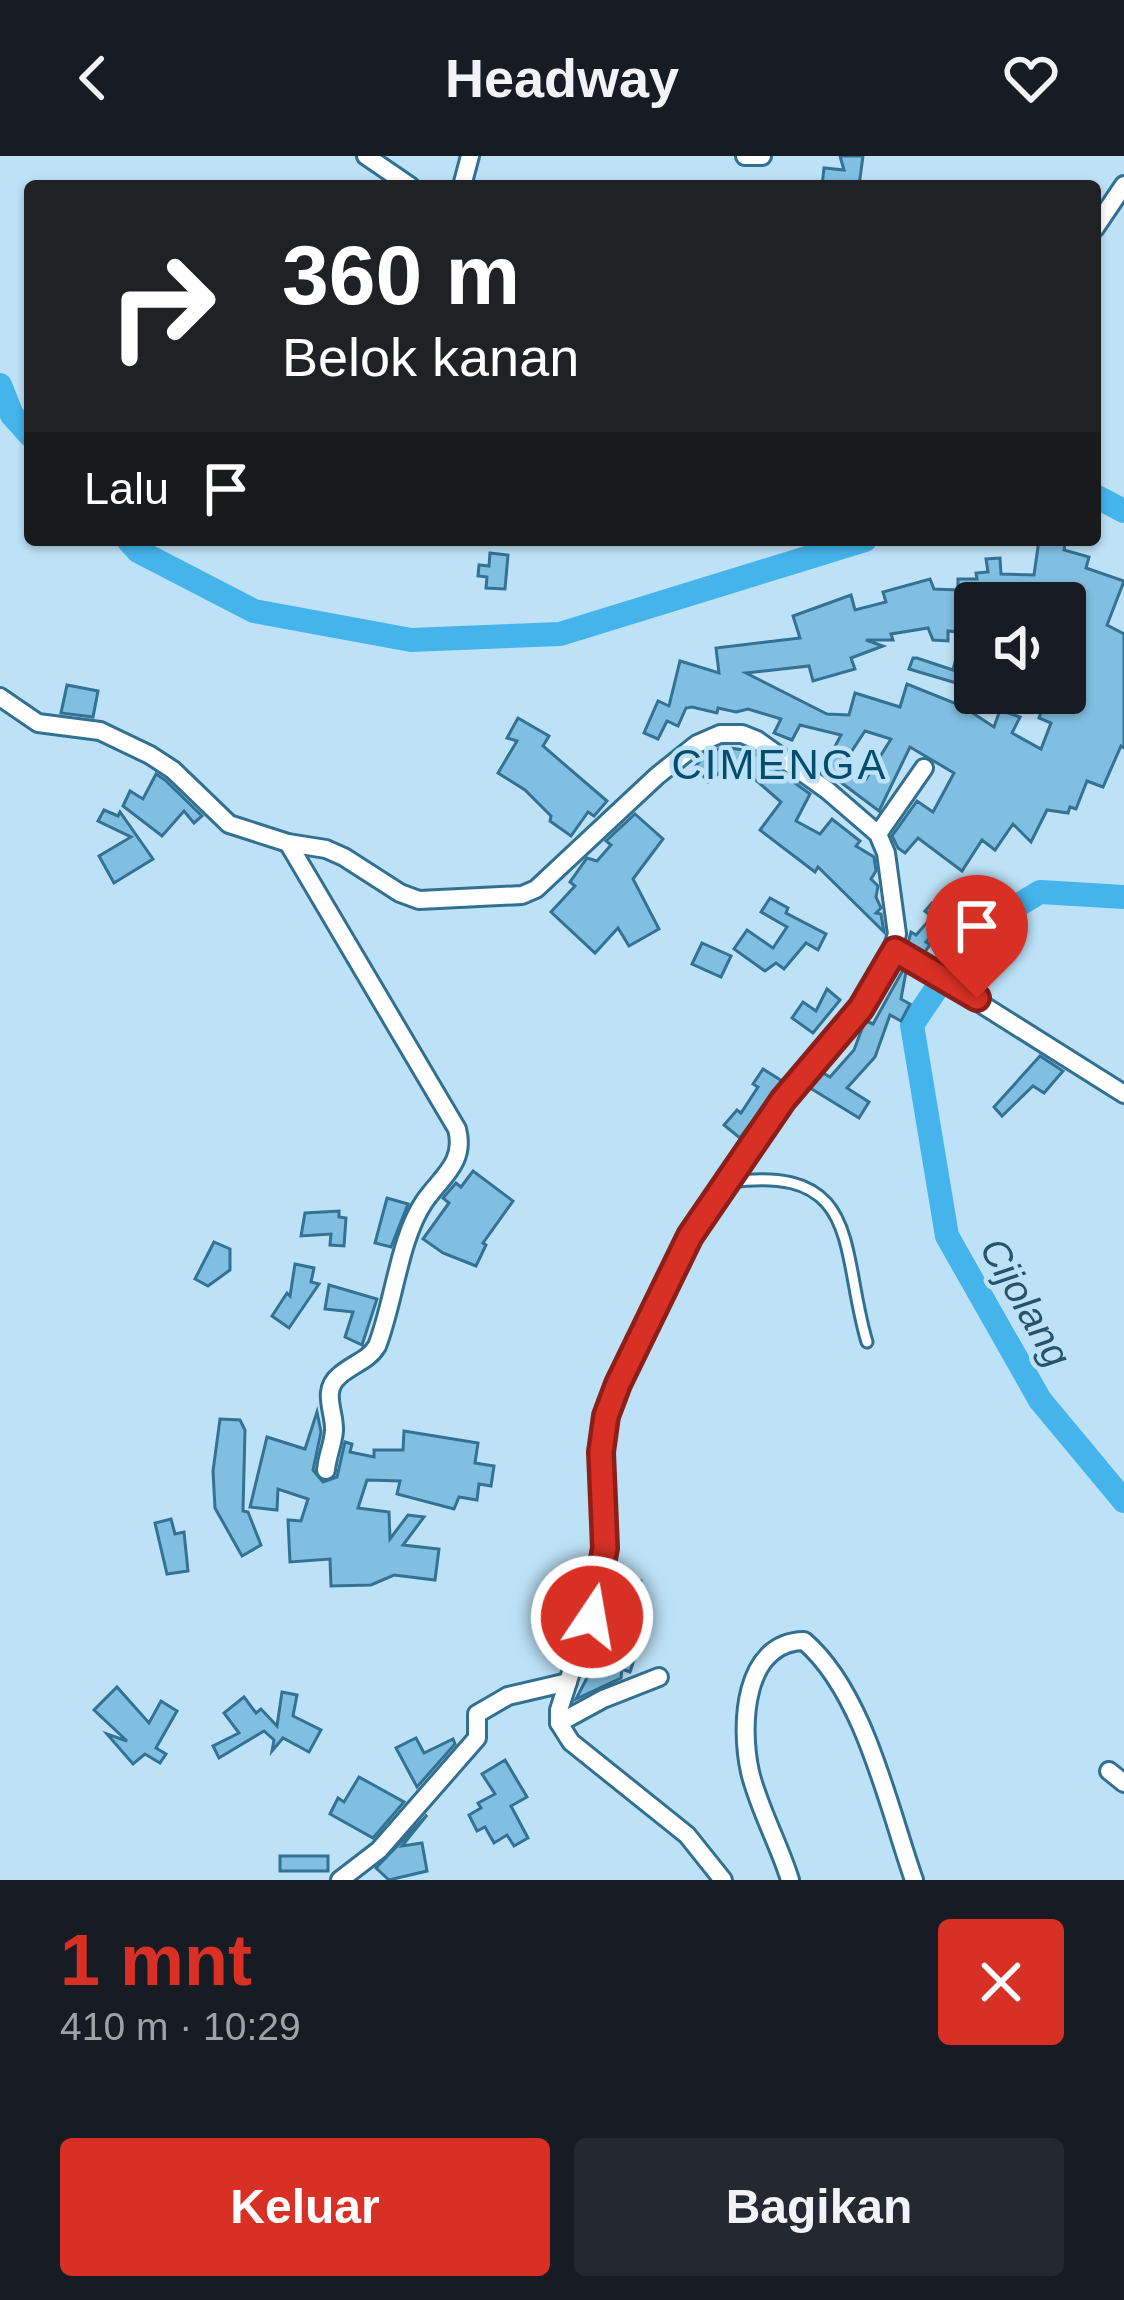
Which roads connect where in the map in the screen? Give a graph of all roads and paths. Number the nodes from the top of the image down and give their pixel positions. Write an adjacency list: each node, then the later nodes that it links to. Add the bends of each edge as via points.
1 (366, 156): 4 (street)
2 (745, 156): 3 (street)
3 (762, 156)
4 (401, 180)
5 (1124, 185): 6 (street)
6 (1101, 219)
7 (0, 697): 10 (street, via 38,723 100,731 150,755 229,824)
8 (924, 768): 9 (street)
9 (878, 833): 10 (street, via 742,734 697,744 547,882 522,895 419,900 344,856); 11 (street)
10 (288, 843): 15 (street, via 460,1144 417,1218 377,1346 331,1385)
11 (895, 950): 12 (street); 13 (street, via 861,1008)
12 (1124, 1094)
13 (725, 1183): 14 (lane, via 796,1183 833,1209); 17 (street, via 674,1264 606,1416 605,1548)
14 (867, 1342)
15 (326, 1470)
16 (659, 1677): 18 (street)
17 (568, 1682): 18 (street); 19 (street, via 499,1699 477,1714 477,1738 379,1850)
18 (560, 1724): 20 (street, via 579,1749 687,1835)
19 (340, 1880)
20 (723, 1880)
21 (790, 1880): 22 (street, via 751,1773 745,1726 755,1673 787,1641 804,1641 824,1658 843,1690)
22 (914, 1880)

